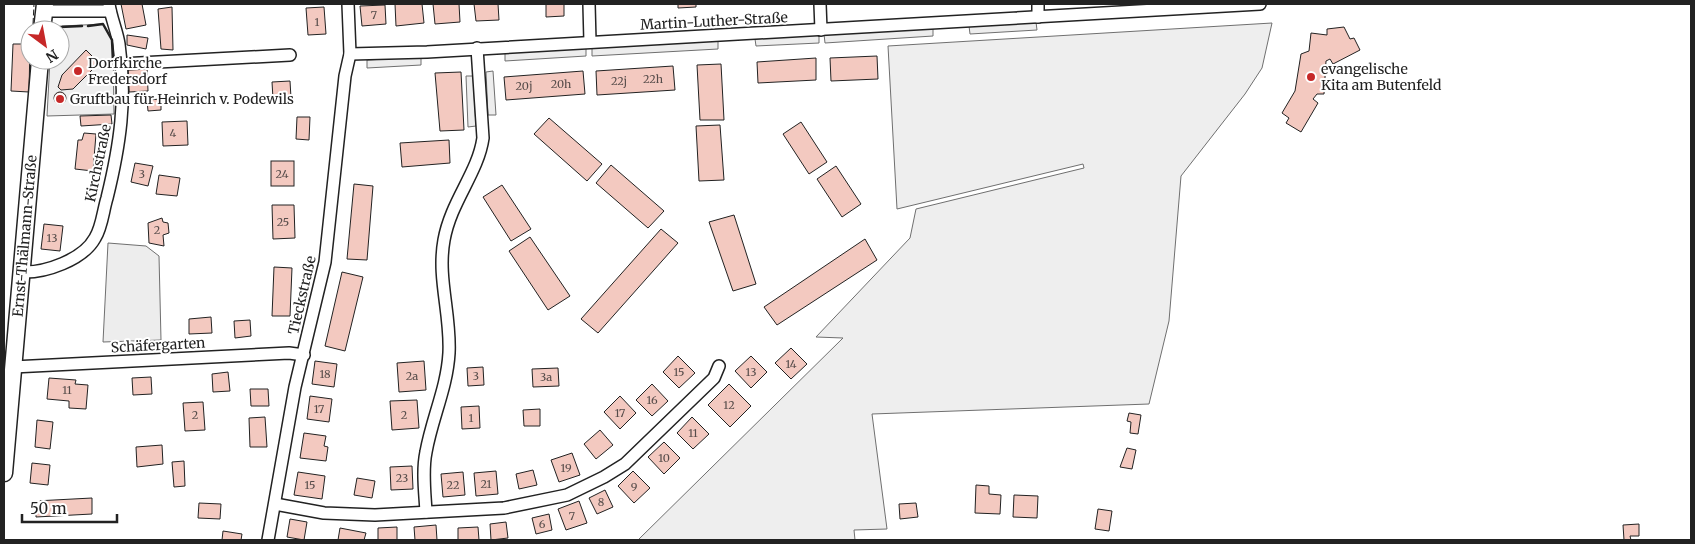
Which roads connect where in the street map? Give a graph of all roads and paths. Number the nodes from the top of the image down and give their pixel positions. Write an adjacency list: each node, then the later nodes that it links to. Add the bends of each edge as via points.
1 (348, 4): 13 (street, Tieckstraße)
2 (589, 4): 11 (street)
3 (820, 4): 10 (street)
4 (1038, 4): 8 (street)
5 (1260, 4): 8 (street, Martin-Luther-Straße)
6 (45, 7): 7 (street, Kirchstraße); 9 (street)
7 (110, 7): 15 (street, Kirchstraße)
8 (1038, 18): 10 (street, Martin-Luther-Straße)
9 (43, 20)
10 (821, 30): 11 (street, Martin-Luther-Straße)
11 (590, 42): 12 (street, Martin-Luther-Straße)
12 (477, 48): 13 (street, Martin-Luther-Straße); 23 (street, via 484,138 481,151 452,210 444,240 441,274 449,351 447,375 425,454)
13 (350, 54): 18 (street, Tieckstraße, via 325,262)
14 (290, 55): 15 (street)
15 (121, 64): 17 (street, Kirchstraße, via 122,131 95,239 80,254 58,265)
16 (39, 70): 17 (street, Ernst-Thälmann-Straße)
17 (22, 272): 20 (street, Ernst-Thälmann-Straße)
18 (304, 355): 20 (street, Schäfergarten, via 289,353); 22 (street, Tieckstraße, via 295,387)
19 (719, 366): 23 (street, via 714,378 640,452 587,486 567,495 522,506)
20 (13, 367): 21 (street, Ernst-Thälmann-Straße)
21 (4, 474)
22 (275, 504): 23 (street, via 351,515); 24 (street, Tieckstraße)
23 (426, 512)
24 (268, 540)

